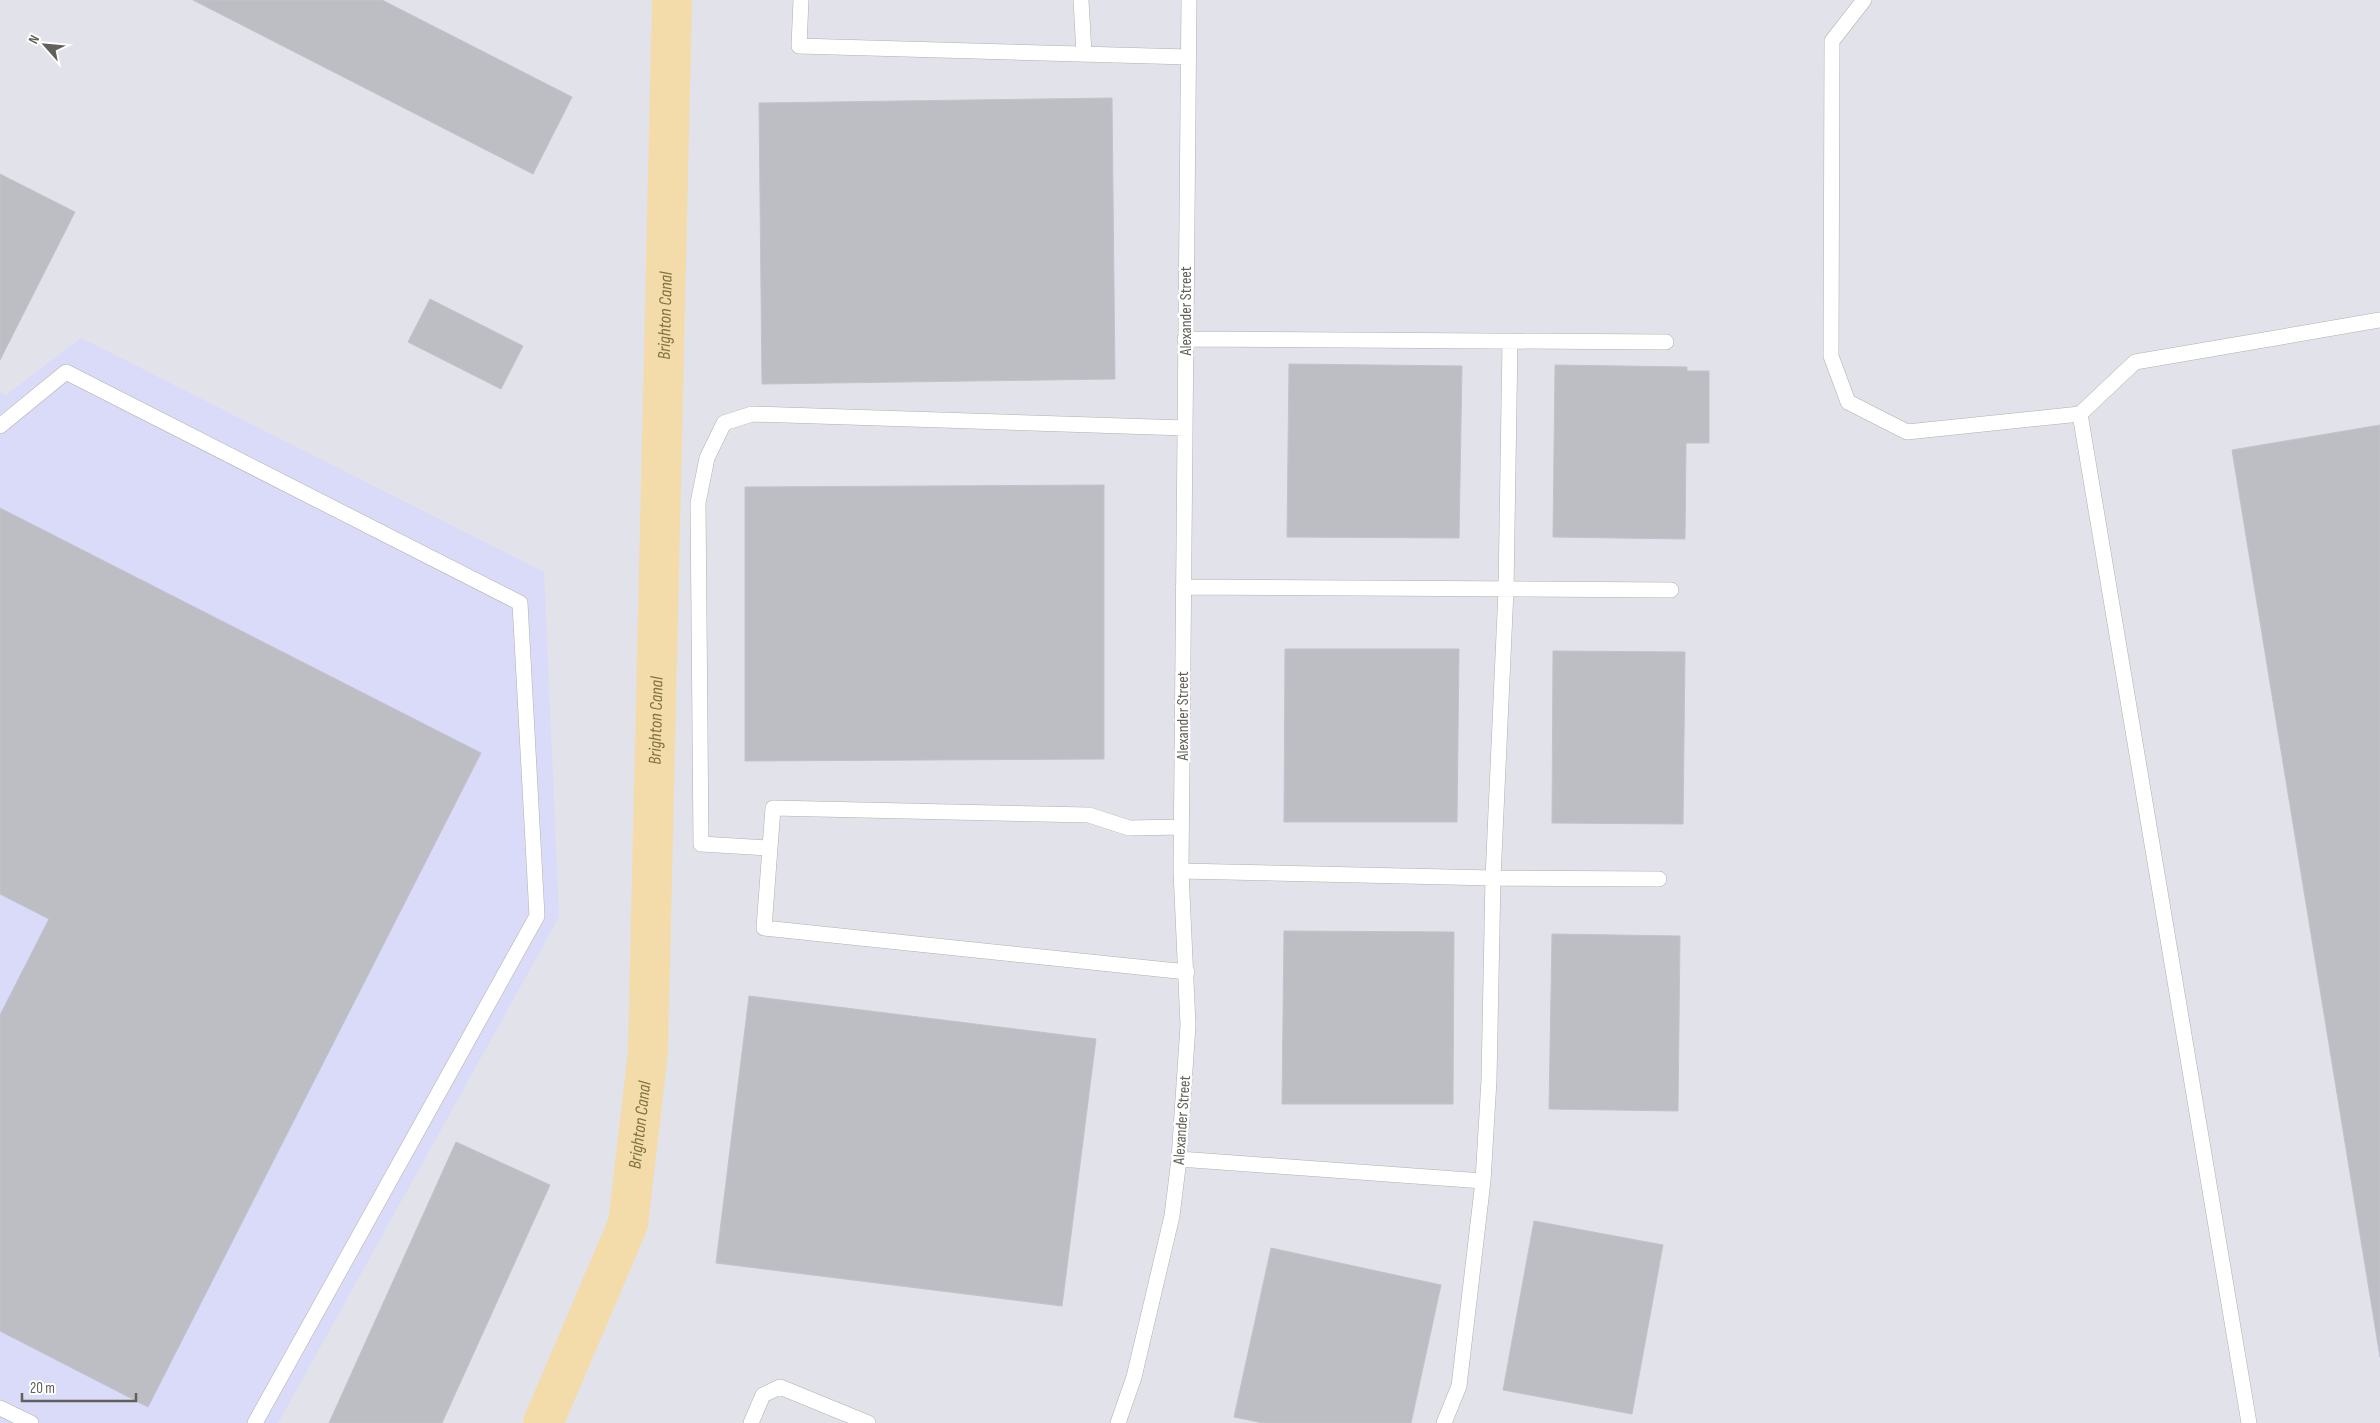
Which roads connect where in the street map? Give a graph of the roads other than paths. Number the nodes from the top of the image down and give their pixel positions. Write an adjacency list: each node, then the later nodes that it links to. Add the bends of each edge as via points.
1 (801, 0): 5 (street, via 799,46)
2 (1081, 0): 5 (street)
3 (1189, 0): 6 (street, Alexander Street)
4 (1864, 0): 11 (street, via 1832,41 1831,356 1848,402 1907,432)
5 (1084, 54): 6 (street)
6 (1188, 57): 8 (street, Alexander Street)
7 (2380, 320): 11 (street, via 2135,362)
8 (1185, 339): 9 (street); 13 (street, Alexander Street)
9 (1510, 341): 10 (street); 15 (street)
10 (1666, 342)
11 (2080, 414): 32 (street)
12 (0, 426): 27 (street, via 66,372 520,604 537,916)
13 (1185, 428): 14 (street, Alexander Street); 18 (street, via 752,414 724,423 707,458 698,503 701,844)
14 (1183, 587): 15 (street); 17 (street, Alexander Street)
15 (1506, 590): 16 (street); 20 (street)
16 (1670, 590)
17 (1181, 827): 18 (street, via 1129,828 1089,815 773,808); 19 (street, Alexander Street)
18 (770, 848): 22 (street, via 764,928)
19 (1181, 870): 20 (street); 22 (street, Alexander Street)
20 (1493, 878): 21 (street); 24 (street, via 1489,1080)
21 (1659, 880)
22 (1187, 972): 23 (street, Alexander Street, via 1188,1025)
23 (1179, 1159): 24 (street); 30 (street, Alexander Street, via 1172,1216 1134,1377)
24 (1483, 1180): 31 (street, via 1459,1386)
25 (0, 1408): 26 (street)
26 (31, 1423)
27 (255, 1423)
28 (751, 1423): 29 (street, via 763,1395 780,1388)
29 (868, 1423)
30 (1118, 1423)
31 (1444, 1423)
32 (2249, 1423)

